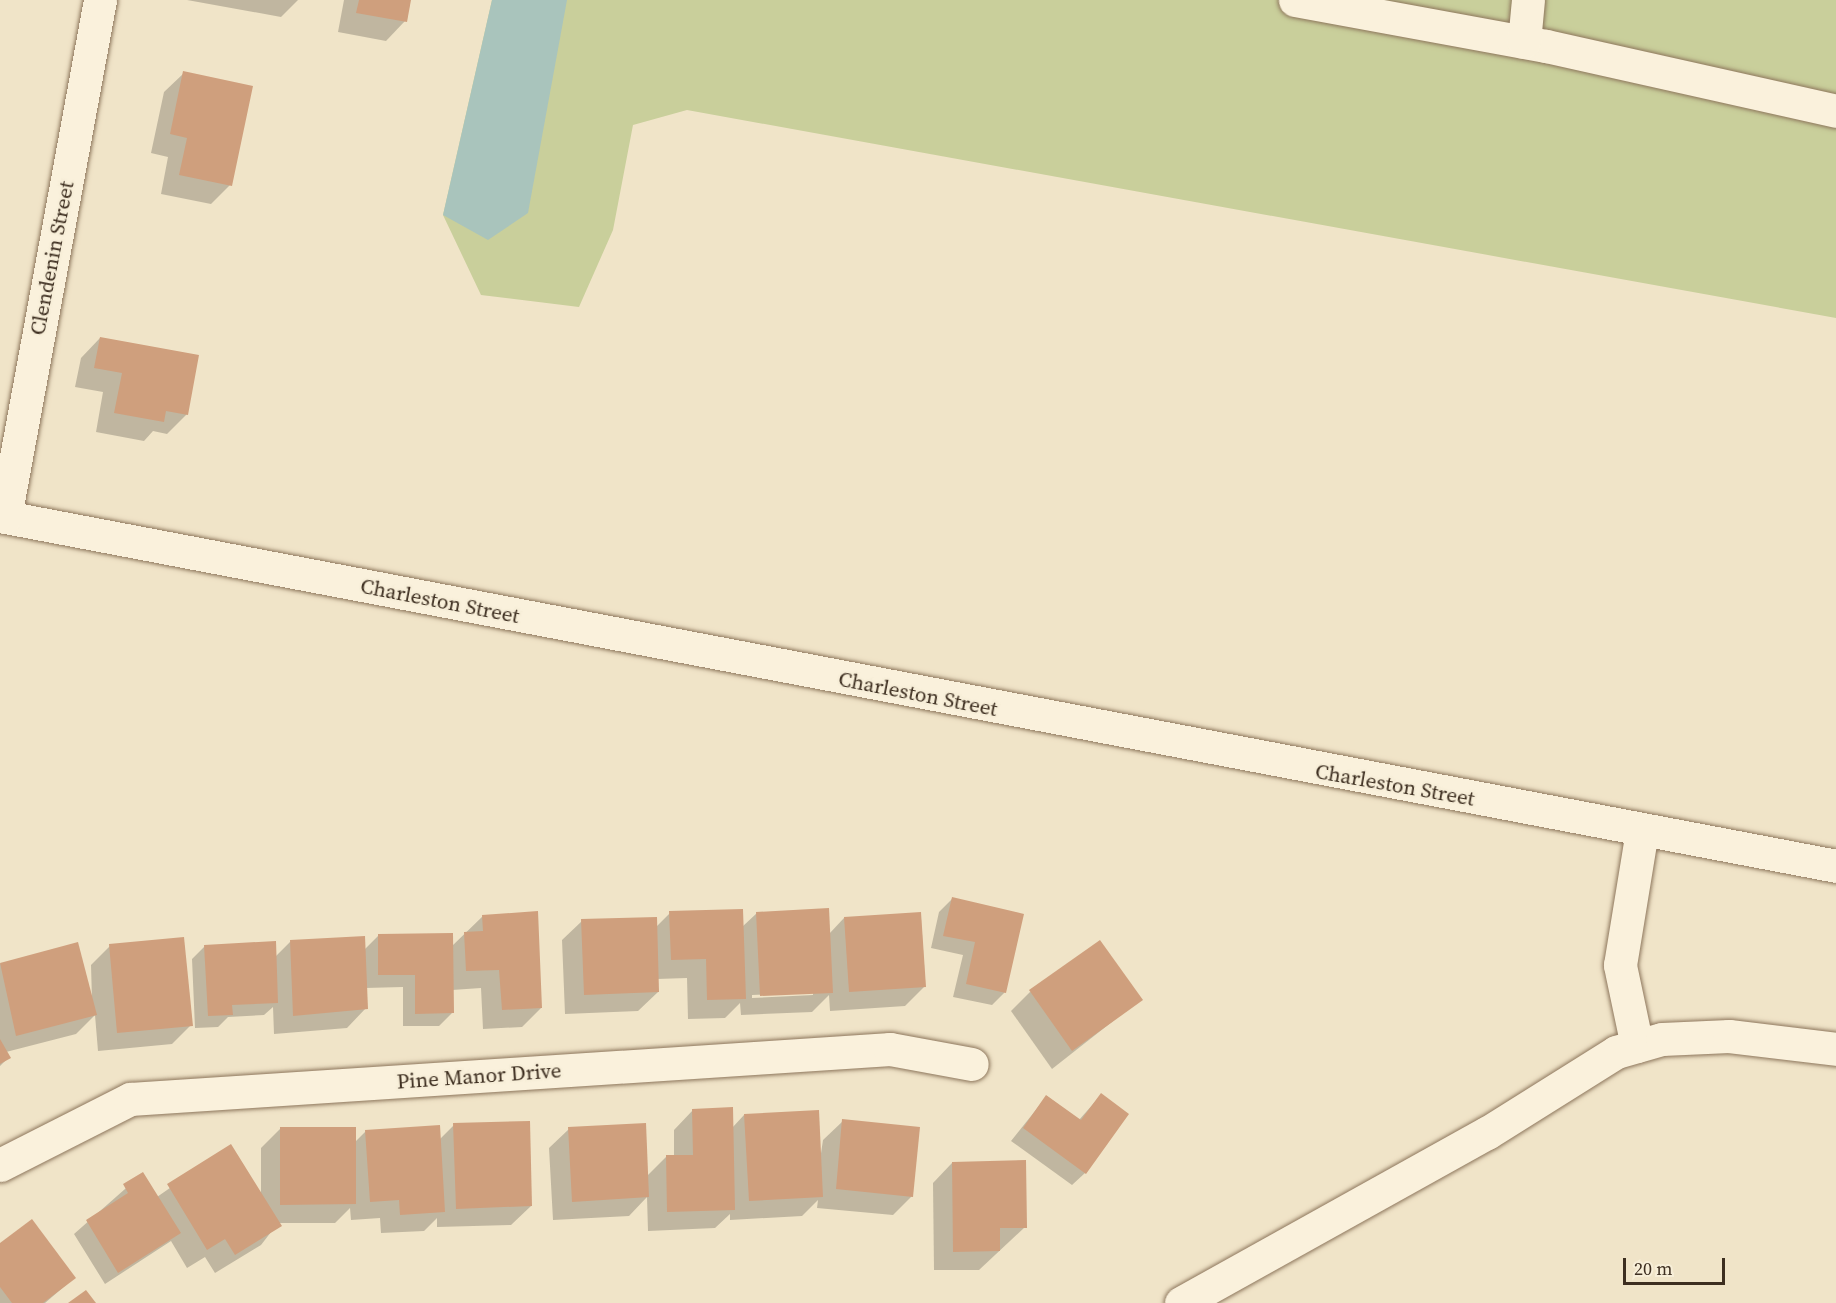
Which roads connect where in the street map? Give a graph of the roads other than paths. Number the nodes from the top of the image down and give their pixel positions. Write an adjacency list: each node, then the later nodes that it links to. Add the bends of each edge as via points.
1 (100, 0): 7 (street, Clendenin Street)
2 (1295, 0): 4 (street)
3 (1528, 0): 5 (street)
4 (1425, 11): 5 (street)
5 (1524, 42): 6 (street)
6 (1836, 111)
7 (2, 516): 8 (street, Charleston Street)
8 (1642, 831): 9 (street, Charleston Street); 10 (street, via 1620,965)
9 (1836, 866)
10 (1637, 1046): 11 (street, via 1729,1036); 14 (street, via 1616,1052 1487,1133)
11 (1836, 1049)
12 (972, 1064): 13 (street, Pine Manor Drive, via 890,1049 130,1099)
13 (0, 1165)
14 (1180, 1303)

